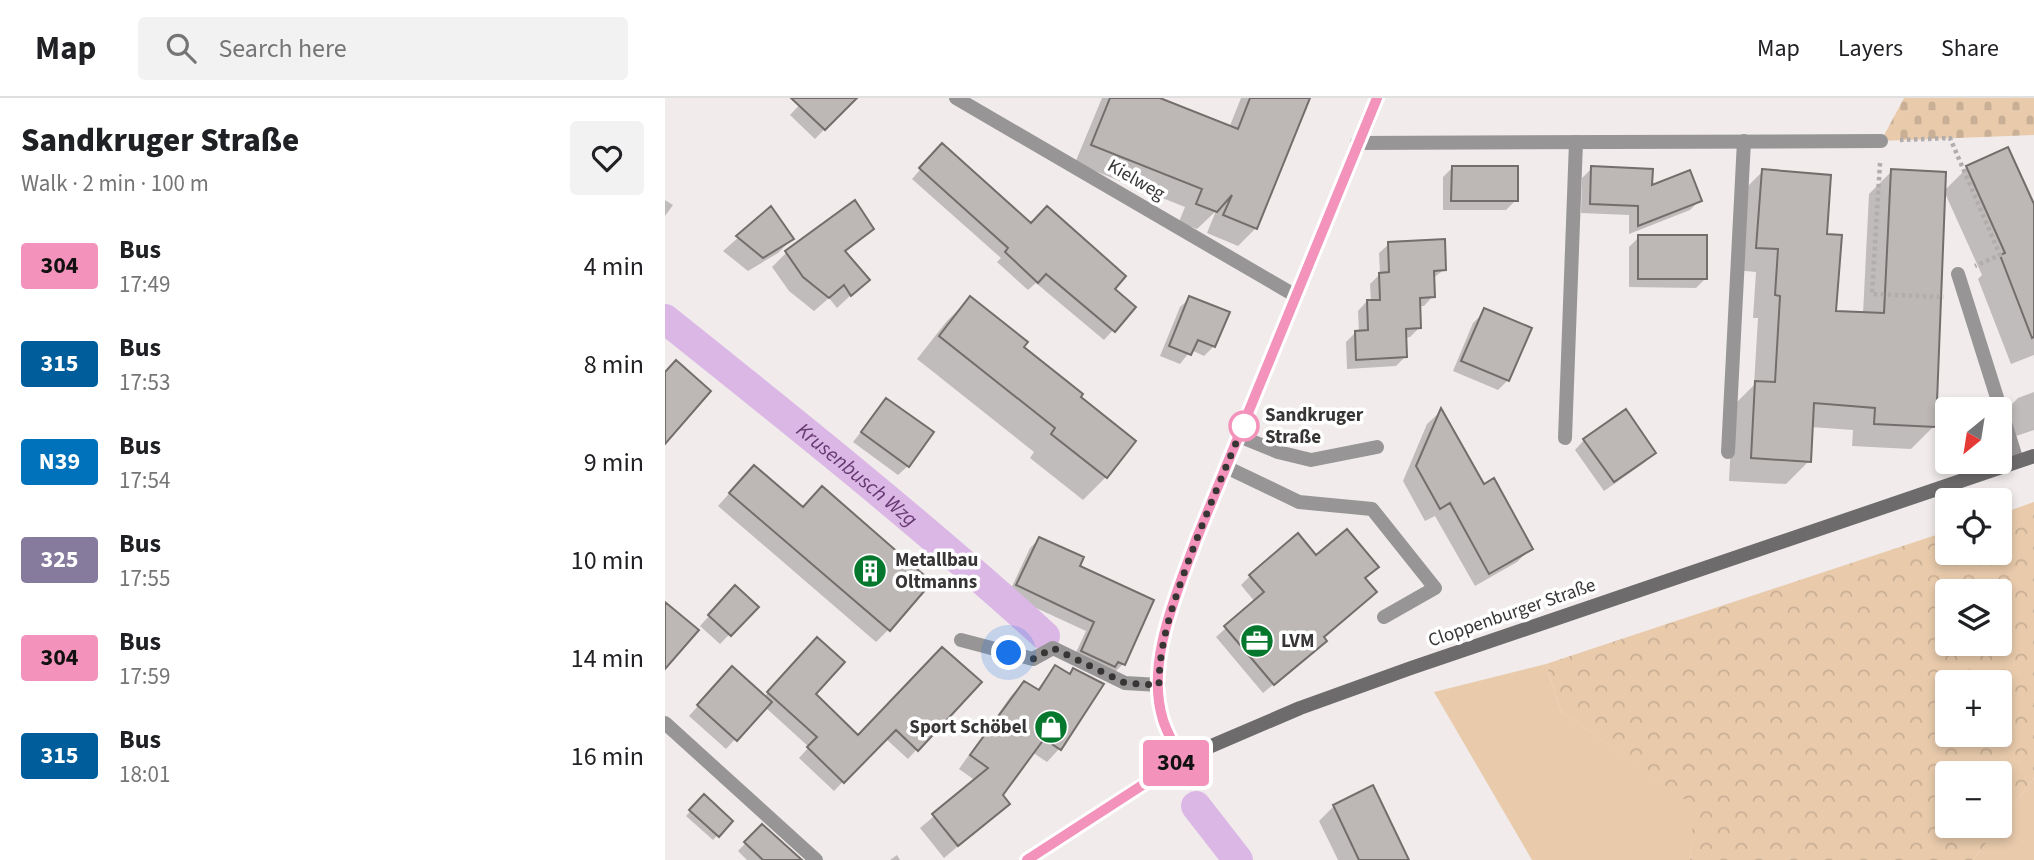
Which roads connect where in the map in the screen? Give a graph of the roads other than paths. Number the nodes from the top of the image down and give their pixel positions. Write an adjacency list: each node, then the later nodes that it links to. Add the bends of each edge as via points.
1 (956, 98): 8 (street, Kielweg)
2 (1377, 98): 6 (street)
3 (1744, 141): 4 (street); 5 (street); 12 (street)
4 (1881, 141)
5 (1576, 142): 6 (street); 10 (street)
6 (1357, 144): 8 (street)
7 (1958, 274): 14 (street)
8 (1296, 296): 9 (street)
9 (1239, 436): 11 (street, via 1311,460); 15 (street)
10 (1565, 438)
11 (1377, 447)
12 (1728, 452)
13 (2034, 456): 14 (main road, Cloppenburger Straße)
14 (2017, 461): 20 (main road, Cloppenburger Straße, via 1411,668 1300,708)
15 (1226, 467): 16 (street, via 1299,502 1372,509 1434,588); 18 (street, via 1174,602 1162,643)
16 (1384, 617)
17 (961, 640): 18 (street, via 1033,659 1053,648 1125,683)
18 (1159, 685): 20 (street, via 1163,720)
19 (665, 723): 21 (street)
20 (1181, 760): 22 (main road, Cloppenburger Straße)
21 (816, 860)
22 (1027, 860)

